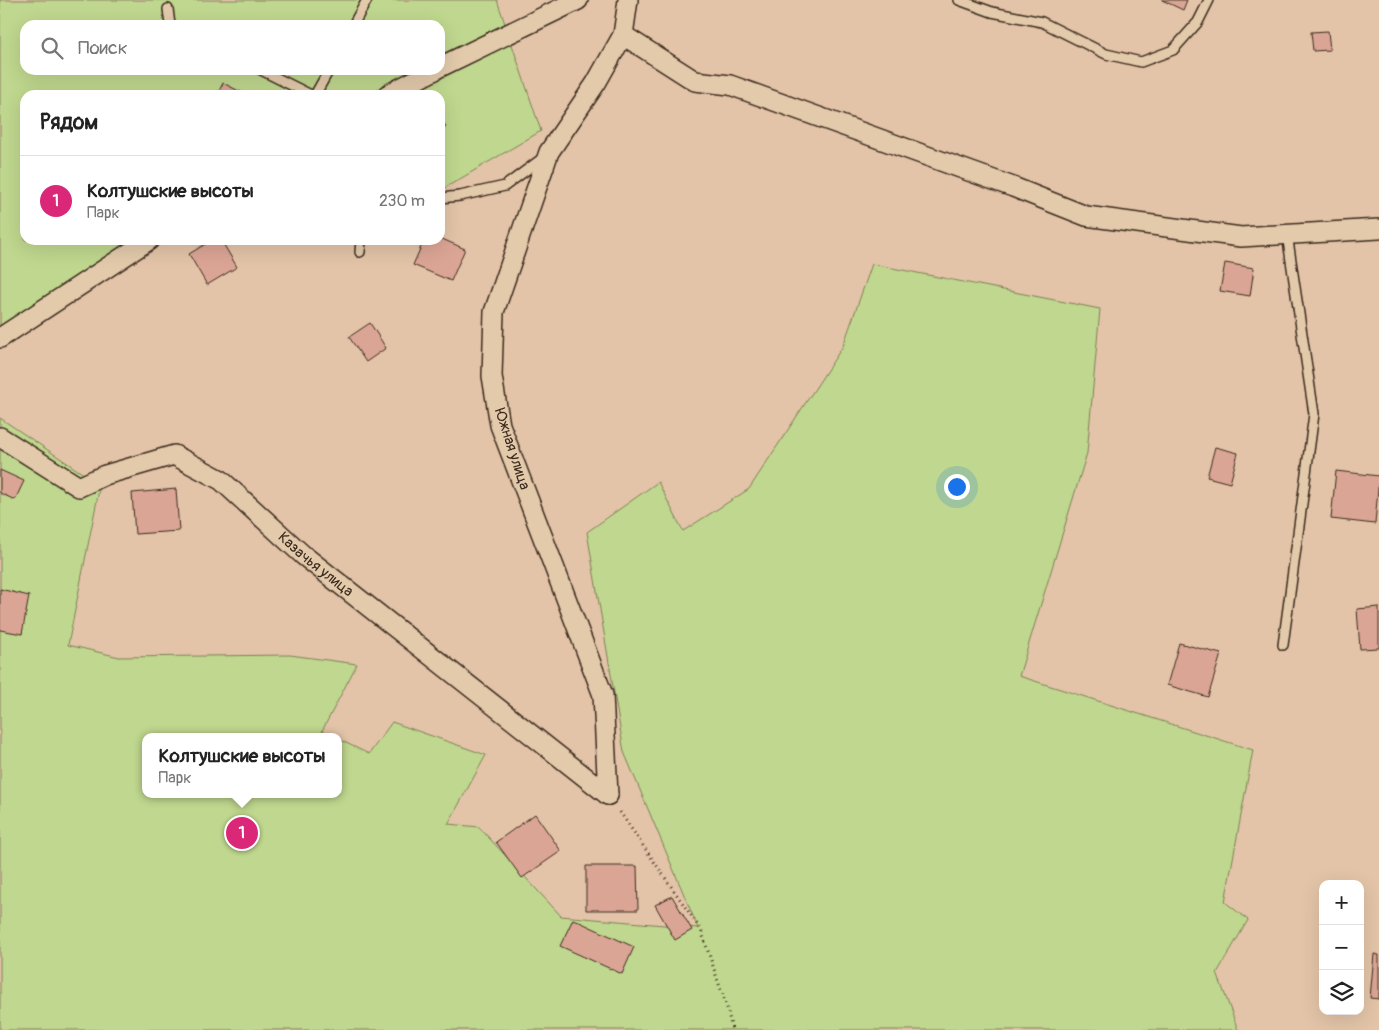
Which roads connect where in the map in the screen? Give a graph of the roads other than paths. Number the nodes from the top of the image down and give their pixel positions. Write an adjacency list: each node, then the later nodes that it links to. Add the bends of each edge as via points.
1 (367, 0): 8 (lane)
2 (578, 0): 10 (street)
3 (628, 0): 9 (street, Южная улица)
4 (959, 0): 5 (lane, via 992,12 1042,22 1106,54 1141,62 1173,50 1198,22)
5 (1209, 0)
6 (168, 9): 7 (lane)
7 (169, 20)
8 (356, 20)
9 (622, 35): 17 (street, Южная улица, via 596,83); 20 (street, via 695,81 730,85 1086,216 1241,236)
10 (445, 65)
11 (270, 75): 14 (lane)
12 (326, 75): 15 (lane)
13 (425, 75): 16 (street)
14 (301, 90)
15 (318, 90)
16 (396, 90)
17 (549, 152): 18 (lane, via 505,186); 27 (street, Южная улица, via 494,312 492,376 500,425 603,695)
18 (445, 198)
19 (1379, 229): 20 (street)
20 (1286, 234): 26 (lane, via 1314,414)
21 (141, 245): 24 (street)
22 (361, 245): 23 (lane)
23 (360, 252)
24 (0, 338)
25 (0, 437): 27 (street, Казачья улица, via 79,487 104,475 174,456 221,480 303,555)
26 (1283, 645)
27 (608, 795)

